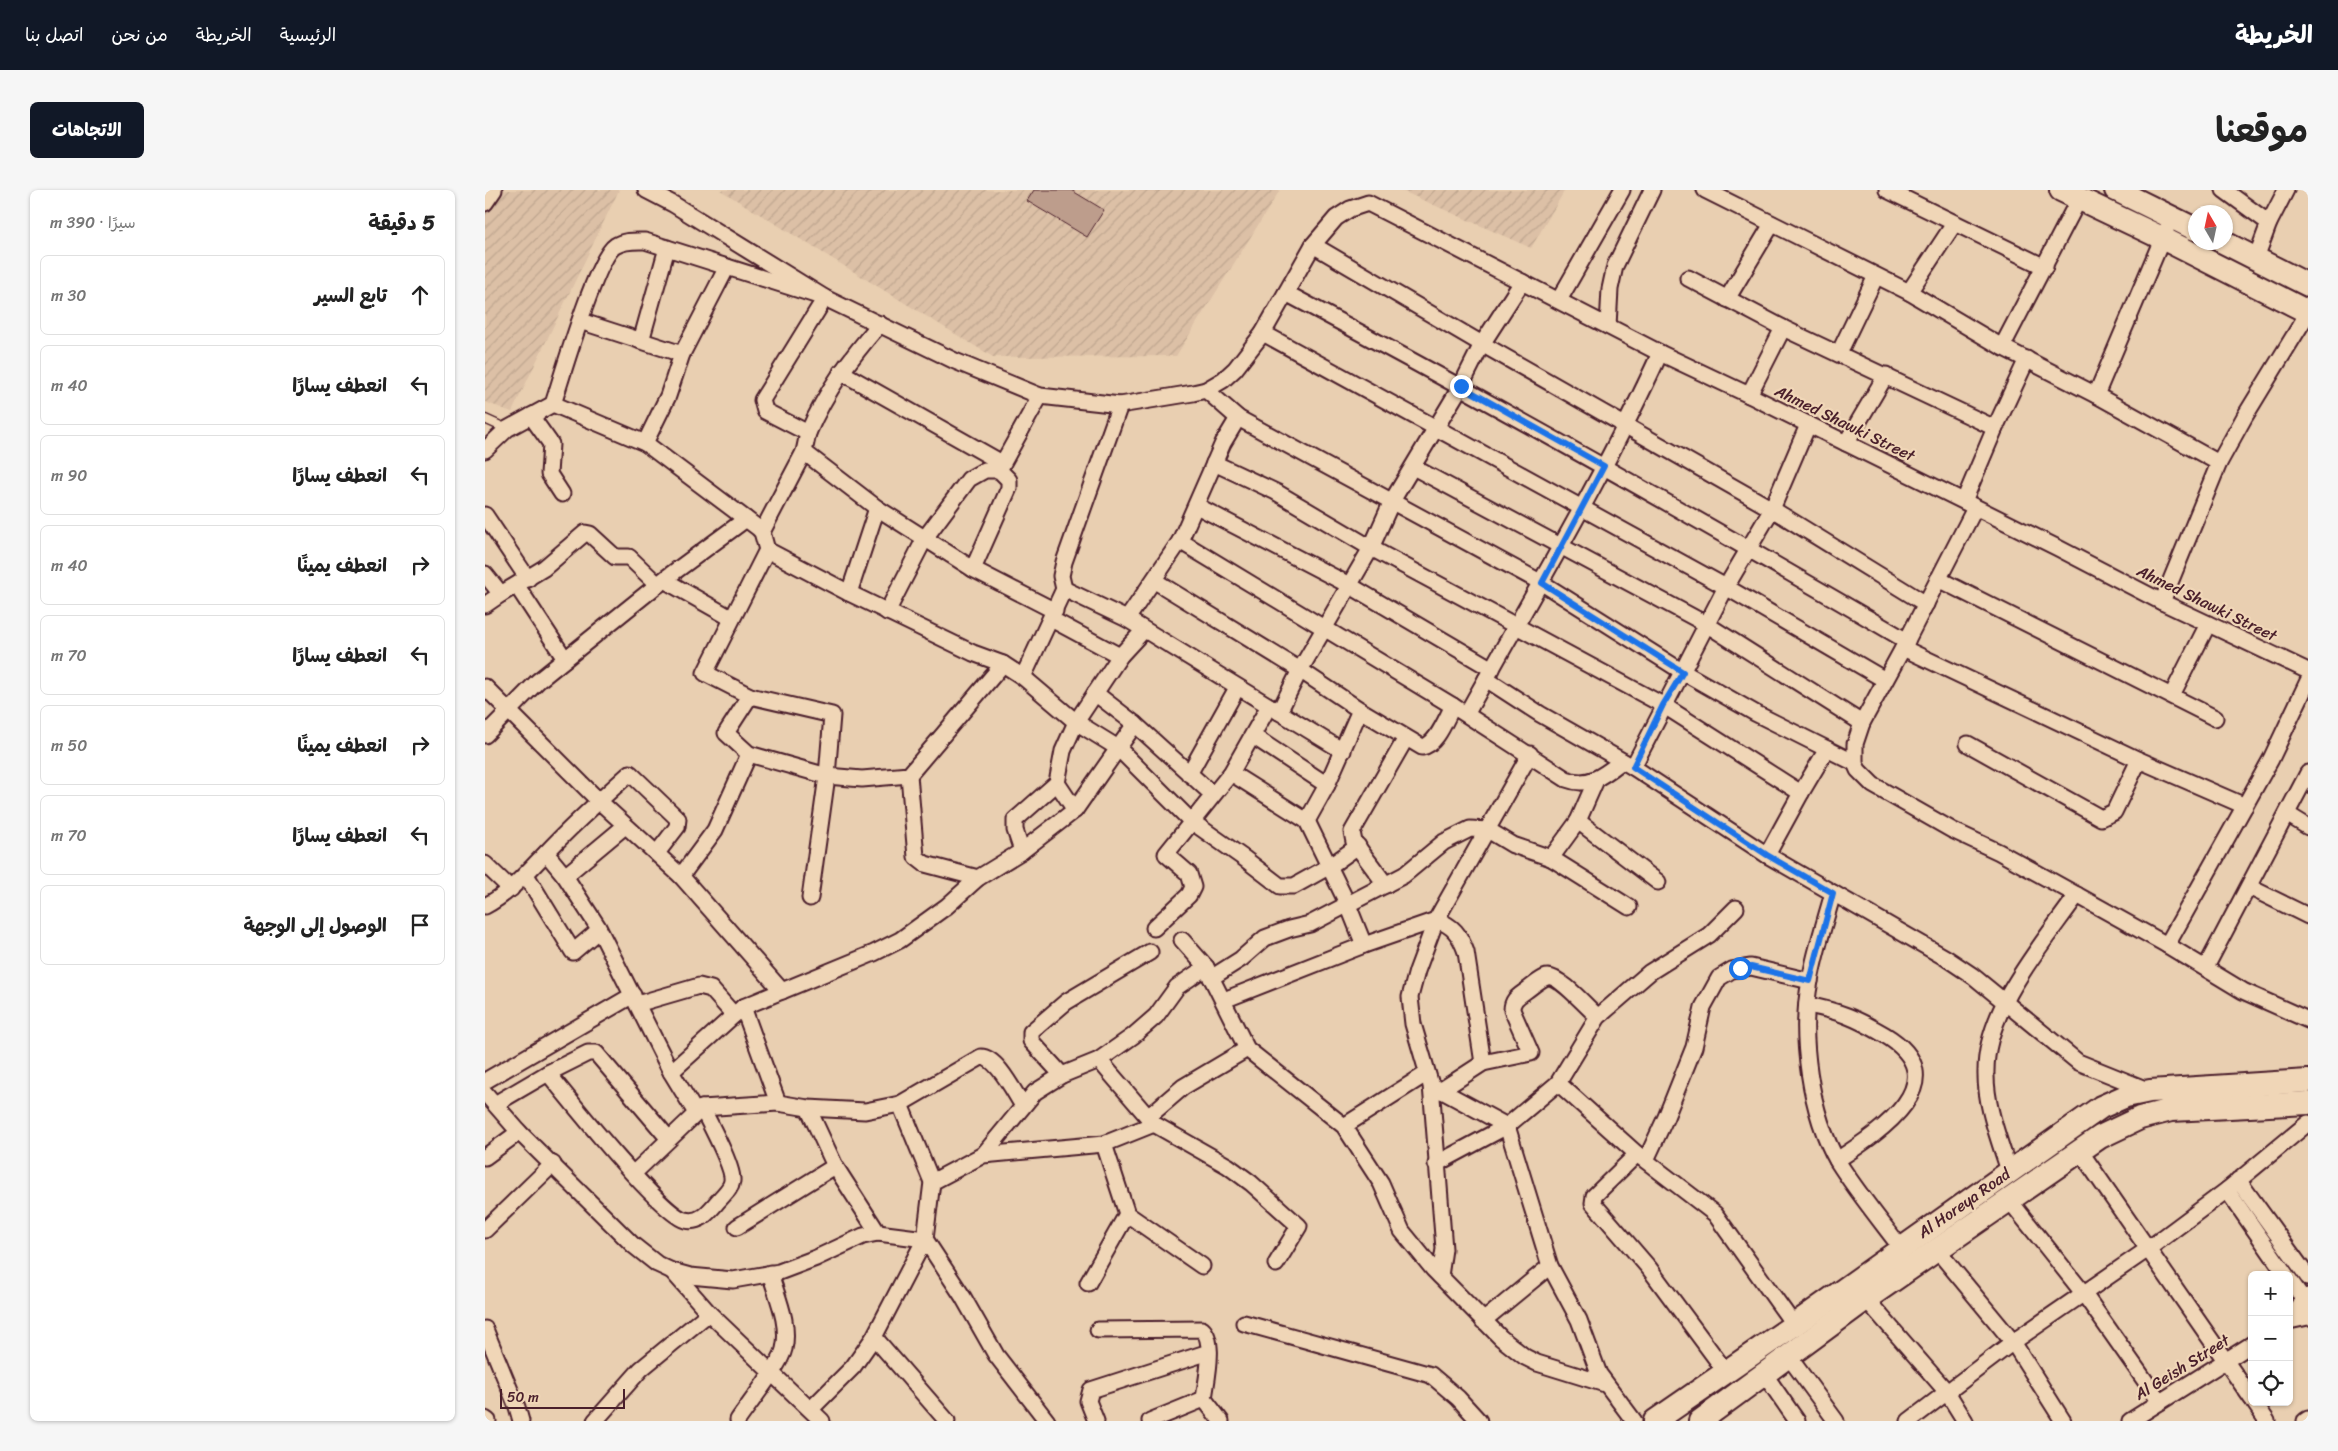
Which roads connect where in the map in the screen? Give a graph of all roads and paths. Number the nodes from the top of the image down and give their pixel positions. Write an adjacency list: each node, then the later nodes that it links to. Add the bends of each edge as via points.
1 (494, 190): 11 (street)
2 (646, 190): 30 (street)
3 (1623, 190): 32 (street)
4 (1652, 190): 36 (street, via 1615,266)
5 (1705, 190): 14 (street)
6 (1887, 190): 15 (street)
7 (2115, 190): 12 (main road)
8 (2225, 190): 13 (street)
9 (2286, 190): 13 (street)
10 (2070, 195): 17 (main road); 23 (street)
11 (485, 203)
12 (2172, 218): 16 (main road); 17 (street)
13 (2269, 223): 21 (street)
14 (1772, 224): 24 (street); 31 (street)
15 (1954, 224): 23 (street); 28 (street)
16 (2188, 226)
17 (2162, 238): 33 (main road); 51 (street)
18 (1313, 245): 26 (street, Ahmed Shawki Street, via 1336,218 1349,209 1368,203); 29 (street); 40 (street)
19 (2233, 247): 21 (main road)
20 (667, 248): 22 (street); 34 (street, via 645,240 615,246 604,258); 39 (street)
21 (2256, 258): 27 (main road)
22 (727, 267): 30 (street); 43 (street)
23 (2045, 267): 41 (street)
24 (1876, 276): 28 (street); 42 (street)
25 (1688, 278): 31 (street)
26 (1522, 282): 32 (street, Ahmed Shawki Street); 40 (street)
27 (2308, 285)
28 (1909, 292): 41 (street)
29 (1286, 293): 38 (street); 48 (street)
30 (825, 298): 35 (street); 63 (street, via 762,400 767,413)
31 (1727, 299): 37 (street)
32 (1559, 300): 36 (street, Ahmed Shawki Street)
33 (2308, 313): 69 (street)
34 (580, 321): 39 (street); 53 (street)
35 (880, 324): 46 (street); 52 (street, via 955,361)
36 (1608, 326): 44 (street, Ahmed Shawki Street)
37 (1783, 328): 42 (street); 50 (street)
38 (1263, 333): 49 (street, via 1235,369); 62 (street)
39 (641, 342): 43 (street)
40 (1482, 344): 48 (street); 59 (street)
41 (2001, 347): 45 (street)
42 (1839, 353): 47 (street)
43 (682, 354): 64 (street, via 668,396)
44 (1660, 354): 50 (street, Ahmed Shawki Street); 59 (street)
45 (2027, 359): 51 (street); 60 (street)
46 (841, 372): 63 (street, via 824,398); 71 (street)
47 (1886, 375): 60 (street); 65 (street)
48 (1461, 386): 62 (street); 70 (street)
49 (1206, 390): 54 (street); 56 (street)
50 (1749, 395): 58 (street, Ahmed Shawki Street)
51 (2096, 395): 69 (street)
52 (1040, 396): 54 (street); 71 (street)
53 (553, 404): 55 (street); 64 (street)
54 (1120, 405): 98 (street, via 1064,562 1061,576)
55 (531, 416): 61 (street); 73 (street, via 551,444 549,474)
56 (1238, 418): 68 (street); 74 (street)
57 (485, 419): 61 (lane)
58 (1808, 425): 65 (street, Ahmed Shawki Street); 79 (street)
59 (1627, 426): 70 (street); 79 (street)
60 (1995, 428): 75 (street)
61 (507, 429): 66 (street)
62 (1436, 429): 72 (street); 77 (street)
63 (808, 433): 67 (street)
64 (645, 443): 81 (street)
65 (1846, 443): 75 (street, Ahmed Shawki Street)
66 (485, 450)
67 (804, 452): 78 (street); 82 (street)
68 (1214, 463): 76 (street); 85 (street, via 1277,492)
69 (2219, 463): 101 (street)
70 (1604, 466): 77 (street); 87 (street)
71 (1001, 467): 83 (street, via 969,478); 89 (street, via 1009,480 1009,488)
72 (1413, 468): 74 (street); 86 (street)
73 (562, 494)
74 (1392, 501): 85 (street); 95 (street)
75 (1969, 505): 91 (street); 101 (street, Ahmed Shawki Street)
76 (1197, 506): 84 (street); 96 (street)
77 (1582, 507): 86 (street); 97 (street)
78 (877, 508): 83 (street); 99 (street)
79 (1773, 509): 87 (street); 102 (street)
80 (485, 515): 93 (street)
81 (746, 519): 82 (street); 94 (street)
82 (762, 532): 88 (street)
83 (925, 538): 89 (street); 104 (street)
84 (1180, 541): 92 (street); 111 (street)
85 (1371, 548): 96 (street); 110 (street)
86 (1562, 548): 95 (street); 108 (street)
87 (1749, 548): 97 (street); 113 (street)
88 (767, 550): 99 (street); 106 (street)
89 (973, 569): 105 (street)
90 (485, 574): 100 (street)
91 (1938, 579): 102 (street); 127 (street)
92 (1155, 582): 107 (street); 117 (street)
93 (523, 583): 94 (street, via 585,533 615,557 629,557); 100 (street); 115 (street)
94 (661, 583): 106 (street); 115 (street)
95 (1542, 583): 110 (street); 119 (street)
96 (1349, 585): 111 (street); 120 (street)
97 (1726, 587): 108 (street); 122 (street)
98 (1064, 589): 105 (street); 107 (street)
99 (849, 593): 104 (street)
100 (501, 594): 103 (street)
101 (2162, 602): 109 (street, Ahmed Shawki Street)
102 (1926, 604): 113 (street)
103 (485, 605)
104 (887, 612): 116 (street)
105 (1053, 615): 114 (street); 121 (street)
106 (731, 618): 128 (street, via 705,673)
107 (1127, 619): 112 (street)
108 (1707, 624): 119 (street); 137 (street)
109 (2209, 624): 118 (street, Ahmed Shawki Street); 127 (street)
110 (1517, 625): 120 (street); 129 (street)
111 (1325, 627): 117 (street); 130 (street)
112 (1144, 630): 114 (street); 125 (street)
113 (1905, 645): 122 (street); 148 (street)
114 (1120, 656): 126 (street)
115 (565, 659): 133 (street, via 538,681)
116 (1003, 664): 121 (street); 154 (street)
117 (1301, 670): 131 (street); 132 (street)
118 (2308, 671)
119 (1683, 672): 129 (street); 144 (street)
120 (1489, 674): 134 (street); 150 (street, via 1540,714)
121 (1023, 677): 136 (street)
122 (1885, 680): 137 (street)
123 (2308, 681): 162 (street)
124 (485, 687): 133 (street)
125 (1237, 688): 131 (street); 153 (street)
126 (1095, 694): 136 (street); 138 (street)
127 (2172, 695): 135 (street)
128 (750, 696): 146 (street, via 726,733); 155 (street, via 832,715)
129 (1663, 705): 150 (street); 159 (street)
130 (1453, 706): 134 (street); 141 (street, via 1429,745 1419,746)
131 (1274, 709): 140 (street); 145 (street)
132 (1360, 710): 141 (street); 145 (street)
133 (511, 711): 139 (street); 161 (street)
134 (1467, 714): 147 (street)
135 (2215, 718)
136 (1076, 722): 143 (street); 157 (street, via 1063,751)
137 (1862, 723): 149 (street, via 1855,744)
138 (1135, 724): 143 (street); 153 (street)
139 (486, 734)
140 (1253, 736): 151 (street); 158 (street)
141 (1405, 738): 171 (street, via 1354,827 1352,836)
142 (1968, 744): 148 (street, via 2101,818 2114,812)
143 (1118, 748): 163 (street); 166 (street)
144 (1827, 750): 149 (street); 159 (street)
145 (1343, 751): 158 (street)
146 (749, 754): 155 (street); 181 (street, via 715,830)
147 (1530, 754): 156 (street, via 1566,779); 170 (street)
148 (2139, 760): 162 (street)
149 (1855, 763): 188 (street, via 1873,785 1898,800)
150 (1627, 764): 156 (street); 175 (street)
151 (1231, 772): 160 (street); 167 (street)
152 (2308, 773): 164 (street)
153 (1189, 774): 160 (street)
154 (909, 775): 155 (street); 182 (street, via 916,857 925,864)
155 (827, 776): 189 (street)
156 (1595, 780): 165 (street)
157 (1057, 783): 163 (street); 172 (street, via 1015,820)
158 (1327, 785): 167 (street)
159 (1801, 793): 175 (street)
160 (1212, 794): 166 (street)
161 (599, 801): 168 (street); 173 (street); 174 (street, via 630,773 678,819 677,826)
162 (2245, 806): 200 (street)
163 (1075, 810): 172 (street)
164 (2287, 814): 169 (street); 185 (street)
165 (1579, 820): 176 (street); 183 (street)
166 (1191, 821): 178 (street, via 1280,886 1293,886); 196 (street, via 1166,854 1189,874 1192,891)
167 (1307, 821): 178 (street)
168 (625, 826): 174 (street); 180 (street)
169 (2308, 827)
170 (1488, 830): 176 (street, via 1513,845); 184 (street, via 1470,829 1452,836 1408,872); 195 (street)
171 (1358, 846): 178 (street); 184 (street)
172 (1022, 851): 182 (street)
173 (545, 853): 179 (street); 180 (street)
174 (657, 853): 181 (street)
175 (1767, 855): 187 (street)
176 (1551, 858): 192 (street)
177 (485, 864): 186 (street)
178 (1330, 866): 190 (street)
179 (525, 875): 186 (street); 197 (street, via 573,952)
180 (565, 876): 197 (street)
181 (681, 876): 205 (street)
182 (978, 878): 205 (street, via 947,906 899,940)
183 (1658, 882)
184 (1386, 885): 190 (street)
185 (2249, 887): 194 (street); 202 (street)
186 (511, 889): 191 (street)
187 (1833, 893): 204 (street); 208 (street, via 1946,958)
188 (2077, 894): 200 (street); 208 (street)
189 (810, 898)
190 (1348, 905): 199 (street); 203 (street, via 1310,924 1265,938 1241,958)
191 (485, 906)
192 (1629, 907)
193 (1736, 908): 211 (street, via 1709,935 1650,972)
194 (2308, 916)
195 (1436, 920): 199 (street); 215 (street, via 1454,929 1466,952); 221 (street, via 1410,997 1416,1040)
196 (1154, 928)
197 (599, 930): 206 (street)
198 (1182, 940): 203 (street)
199 (1364, 945): 207 (street)
200 (2167, 945): 202 (street)
201 (1149, 952): 218 (street, via 1066,1002 1031,1032 1031,1041)
202 (2206, 967): 212 (street, via 2243,991)
203 (1209, 972): 207 (street); 214 (street, via 1177,987 1156,1016)
204 (1810, 981): 209 (street); 241 (street, via 1751,967 1740,968 1719,978 1703,1007 1694,1047 1666,1117)
205 (782, 991): 210 (street)
206 (635, 999): 210 (street, via 699,986 711,989); 216 (street); 219 (street)
207 (1223, 1000): 213 (street)
208 (2004, 1001): 223 (street, via 2078,1062); 246 (street, via 1985,1070 1987,1092)
209 (1807, 1005): 242 (street, via 1810,1080 1817,1110); 242 (street, via 1839,1012 1900,1044 1910,1056 1916,1074 1908,1098 1888,1123)
210 (739, 1011): 216 (street); 225 (street)
211 (1598, 1017): 215 (street, via 1566,986 1552,977 1545,977 1516,998 1512,1005 1531,1053); 222 (street)
212 (2308, 1020)
213 (1247, 1049): 231 (street, via 1183,1087); 233 (street)
214 (1099, 1060): 218 (street); 231 (street)
215 (1483, 1063): 221 (street)
216 (671, 1072): 230 (street)
217 (548, 1073): 224 (street); 236 (street, via 588,1053 596,1053); 247 (street)
218 (1062, 1075): 228 (street)
219 (485, 1080)
220 (2308, 1081): 223 (main road, Al Horeya Road)
221 (1432, 1083): 233 (street); 234 (street); 244 (street)
222 (1558, 1083): 234 (street); 241 (street)
223 (2150, 1091): 246 (main road, Al Horeya Road, via 2126,1096 2101,1107)
224 (490, 1099): 235 (street)
225 (778, 1103): 229 (street); 230 (street)
226 (2308, 1103): 238 (main road, Al Horeya Road, via 2171,1110 2122,1125)
227 (899, 1104): 228 (street, via 972,1061 986,1057 997,1066); 229 (street, via 865,1111); 249 (street)
228 (1022, 1104): 239 (street)
229 (807, 1108): 245 (street)
230 (699, 1110): 236 (street); 247 (street, via 729,1167 732,1181 706,1214 696,1220 683,1220 661,1205)
231 (1151, 1121): 237 (street); 260 (street, via 1228,1166 1299,1226)
232 (2308, 1123): 248 (street)
233 (1344, 1126): 266 (street, via 1381,1183 1402,1231)
234 (1507, 1126): 244 (street); 262 (street)
235 (519, 1132): 240 (street); 243 (street)
236 (669, 1139): 247 (street)
237 (1104, 1144): 239 (street); 252 (street)
238 (2080, 1151): 251 (main road, Al Horeya Road); 258 (street)
239 (983, 1155): 249 (street)
240 (485, 1157)
241 (1641, 1157): 279 (street, via 1715,1214); 289 (street, via 1594,1196 1593,1204 1639,1255)
242 (1837, 1160): 257 (street)
243 (553, 1164): 254 (street); 263 (street, via 644,1255)
244 (1436, 1164): 266 (street, via 1444,1249)
245 (835, 1166): 253 (street); 255 (street)
246 (2009, 1171): 257 (main road, Al Horeya Road)
247 (634, 1173)
248 (2238, 1180): 250 (street); 267 (street)
249 (932, 1182): 256 (street)
250 (2227, 1190): 258 (street); 264 (street)
251 (2009, 1201): 259 (main road, Al Horeya Road); 270 (street)
252 (1127, 1214): 261 (street); 268 (street)
253 (737, 1227)
254 (485, 1230)
255 (877, 1233): 256 (street); 265 (street)
256 (925, 1239): 282 (street); 303 (street, via 996,1355)
257 (1901, 1248): 279 (main road, Al Horeya Road)
258 (2149, 1249): 270 (street); 287 (street)
259 (1937, 1250): 271 (main road, Al Horeya Road); 283 (street)
260 (1276, 1264)
261 (1202, 1266)
262 (1550, 1266): 277 (street); 291 (street, via 1579,1320)
263 (672, 1271): 265 (street, via 733,1280); 273 (street)
264 (2283, 1271)
265 (771, 1274): 288 (street, via 785,1334 782,1357)
266 (1440, 1276): 277 (street)
267 (2308, 1277)
268 (1088, 1283)
269 (2293, 1284): 272 (street)
270 (2084, 1294): 283 (street); 295 (street)
271 (1866, 1299): 286 (main road, Al Horeya Road); 292 (street)
272 (2307, 1300): 274 (street)
273 (709, 1313): 288 (street); 300 (street, via 641,1369)
274 (2292, 1316)
275 (2308, 1317): 276 (street)
276 (2293, 1319)
277 (1483, 1320): 291 (street, via 1501,1338 1537,1363)
278 (1243, 1323): 307 (street, via 1431,1375)
279 (1794, 1325): 289 (main road, Al Horeya Road)
280 (485, 1330): 299 (street)
281 (1098, 1330): 285 (street, via 1196,1328 1206,1333)
282 (874, 1337): 297 (street, via 853,1366); 302 (street)
283 (2013, 1342): 292 (street); 315 (street)
284 (2248, 1347): 287 (street, Al Geish Street)
285 (1209, 1352): 294 (street); 304 (street, via 1091,1390 1088,1400)
286 (1789, 1356): 290 (main road, Al Horeya Road); 312 (street)
287 (2225, 1361): 293 (street); 295 (street, Al Geish Street)
288 (771, 1371): 297 (street); 298 (street)
289 (1726, 1372): 309 (main road, Al Horeya Road)
290 (1765, 1375): 310 (main road, Al Horeya Road); 311 (street)
291 (1605, 1384): 308 (street)
292 (1947, 1392): 313 (street); 314 (street)
293 (2248, 1394)
294 (1204, 1400): 305 (street); 306 (street)
295 (2160, 1402): 316 (street, Al Geish Street)
296 (2256, 1406): 317 (street)
297 (811, 1408): 301 (street)
298 (738, 1420)
299 (521, 1421)
300 (595, 1421)
301 (822, 1421)
302 (947, 1421)
303 (1047, 1421)
304 (1096, 1421)
305 (1149, 1421)
306 (1221, 1421)
307 (1479, 1421)
308 (1634, 1421)
309 (1655, 1421)
310 (1700, 1421)
311 (1797, 1421)
312 (1836, 1421)
313 (1909, 1421)
314 (1965, 1421)
315 (2063, 1421)
316 (2131, 1421)
317 (2267, 1421)

